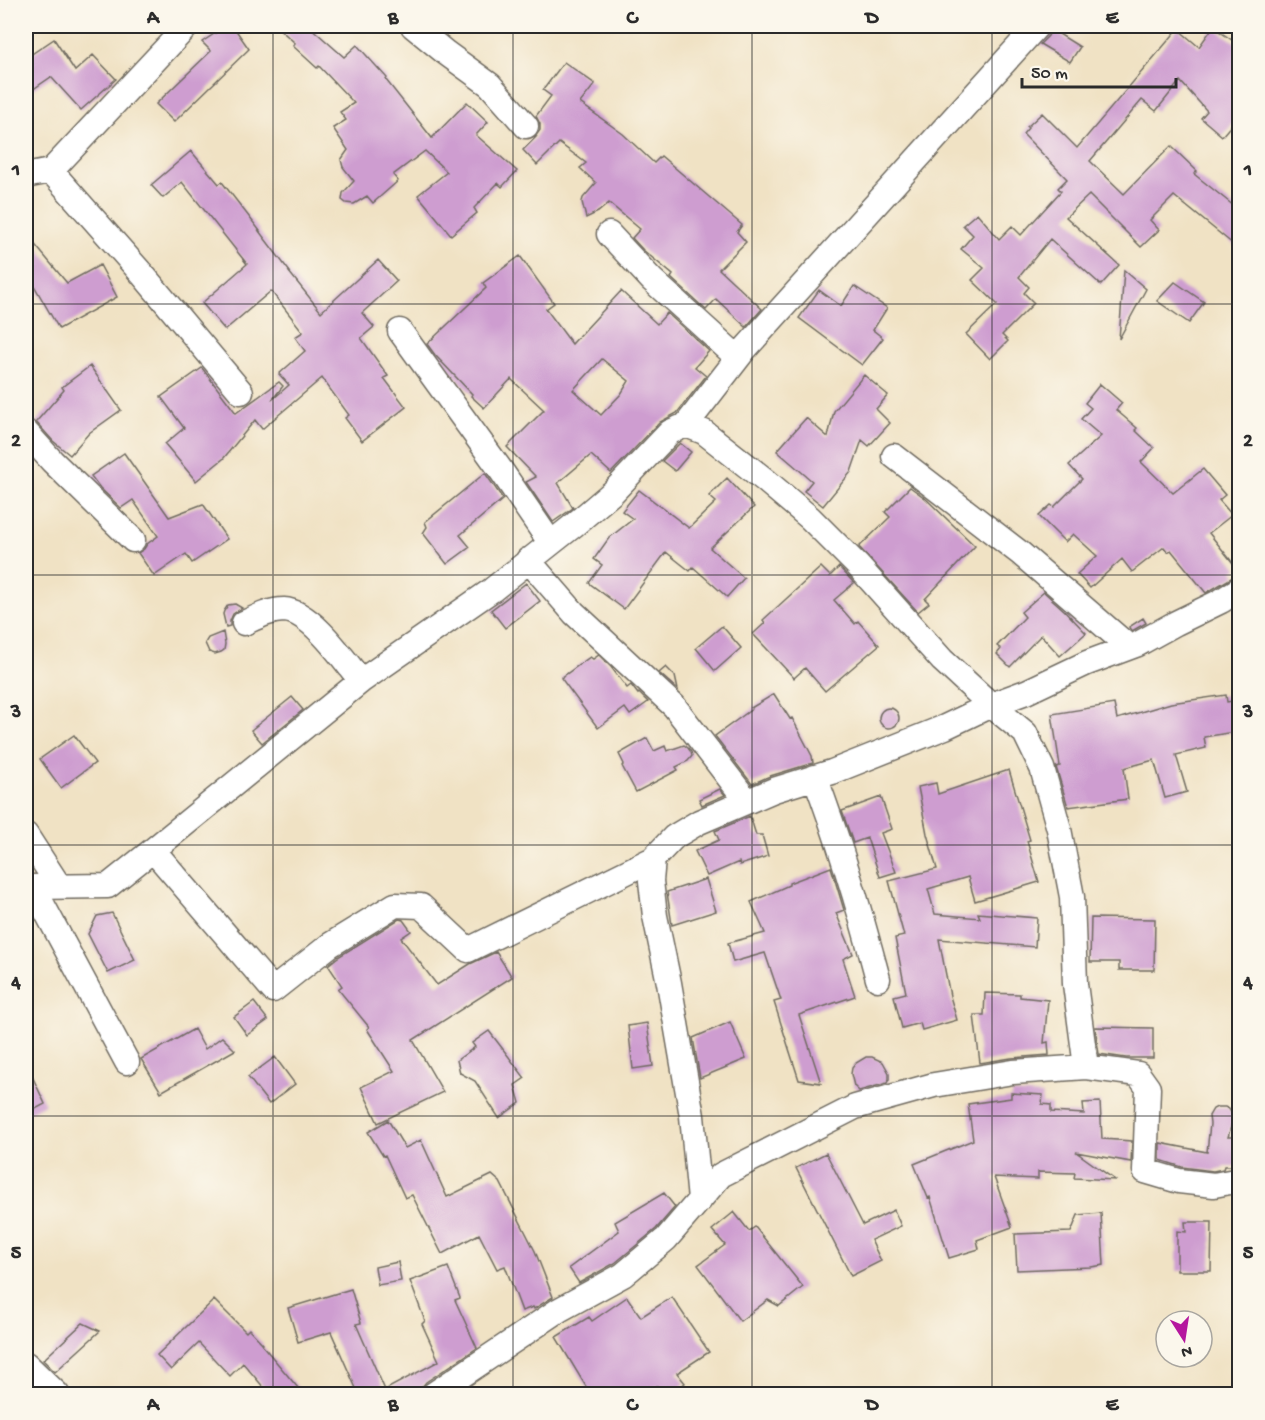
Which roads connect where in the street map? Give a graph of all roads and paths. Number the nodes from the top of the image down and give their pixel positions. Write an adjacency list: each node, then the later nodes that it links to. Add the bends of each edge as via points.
1 (413, 26): 4 (street, via 490,85)
2 (1037, 26): 9 (street)
3 (174, 30): 5 (street)
4 (526, 126)
5 (51, 171): 6 (street); 10 (street)
6 (26, 177)
7 (609, 234): 9 (street, via 652,280)
8 (400, 331): 15 (street)
9 (738, 358): 11 (street)
10 (241, 392)
11 (686, 425): 15 (street, via 670,432 613,492); 21 (street, via 704,432 810,518 942,660)
12 (26, 432): 14 (street)
13 (894, 456): 19 (street, via 1020,553)
14 (133, 540)
15 (550, 543): 16 (street)
16 (528, 560): 20 (street, via 492,590); 23 (street, via 574,613 674,706)
17 (1239, 589): 19 (street)
18 (244, 622): 20 (street, via 268,612 286,610 306,619 329,640)
19 (1129, 647): 21 (street)
20 (361, 681): 25 (street)
21 (990, 705): 22 (street, via 945,727); 31 (street, via 1025,733 1042,768 1059,829 1072,897 1075,984)
22 (814, 777): 23 (street); 29 (street, via 831,818)
23 (747, 801): 26 (street, via 674,837)
24 (26, 835): 27 (street)
25 (153, 850): 26 (street, via 273,990 330,945 395,905 421,906 468,951); 27 (street, via 108,886)
26 (653, 859): 33 (street, via 655,915 692,1116)
27 (59, 886): 28 (street)
28 (29, 888): 30 (street)
29 (878, 979)
30 (127, 1062)
31 (1086, 1067): 32 (street, via 1138,1074 1148,1088 1145,1171 1179,1182 1214,1185); 33 (street, via 1013,1072 934,1084 855,1107 722,1175)
32 (1239, 1180)
33 (699, 1200): 36 (street, via 666,1239 623,1275 560,1310)
34 (26, 1364): 35 (street)
35 (57, 1395)
36 (434, 1395)

